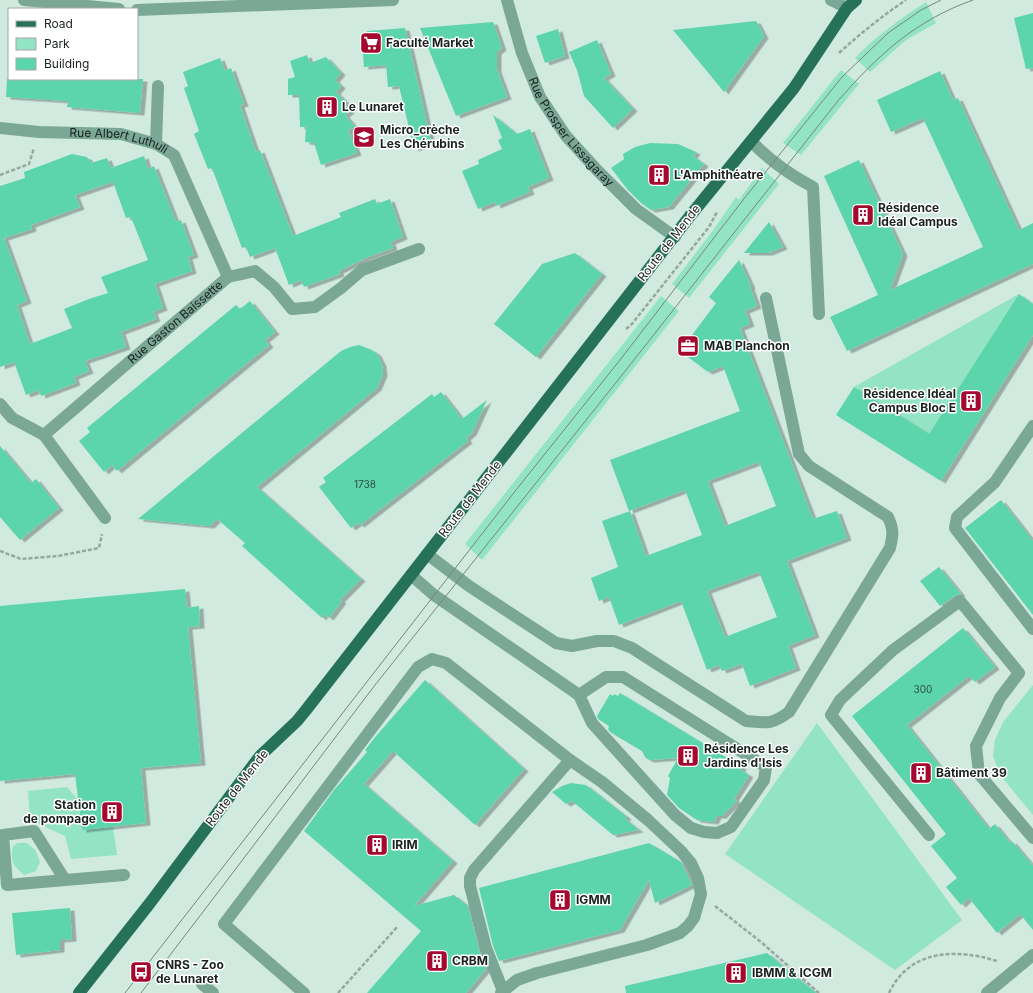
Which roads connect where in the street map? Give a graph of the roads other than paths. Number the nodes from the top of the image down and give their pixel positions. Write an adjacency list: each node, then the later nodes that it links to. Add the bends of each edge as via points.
1 (24, 0): 7 (street)
2 (393, 0): 5 (street)
3 (507, 0): 13 (street, Rue Prosper Lissagaray, via 522,53 540,97 566,136 636,209)
4 (831, 0): 6 (street)
5 (194, 4): 8 (street)
6 (852, 4): 11 (main road, Route de Mende, via 794,88)
7 (108, 8)
8 (138, 10)
9 (158, 86): 12 (street)
10 (0, 128): 12 (street, Rue Albert Luthuli, via 39,132 121,134)
11 (750, 140): 13 (main road, Route de Mende); 17 (street, via 783,169 813,187)
12 (156, 144): 15 (street, Rue Albert Luthuli, via 174,155)
13 (674, 237): 22 (main road, Route de Mende)
14 (419, 249): 15 (street, Rue Gaston Baissette, via 362,270 315,307 292,309 274,287 255,271)
15 (228, 277): 20 (street, Rue Gaston Baissette)
16 (766, 298): 22 (street, via 799,454 809,466 888,517 893,537 890,548 788,712 776,721 746,721 632,648 614,641 597,641 572,646 556,643 469,586)
17 (819, 314)
18 (0, 404): 20 (street, via 12,418)
19 (1033, 426): 24 (street, via 995,482 957,517 955,528)
20 (44, 435): 21 (street)
21 (105, 518)
22 (427, 554): 23 (main road, Route de Mende)
23 (411, 575): 25 (street, via 434,595); 34 (main road, Route de Mende, via 297,721 260,756)
24 (1033, 629)
25 (579, 694): 25 (street, via 606,677 623,677 766,767 764,780 731,827 717,833 691,828 675,815 592,723)
26 (570, 760): 33 (street, via 474,870 470,878 486,948); 33 (street, via 648,820 691,863 698,878 701,894 694,918 680,933 647,945 537,973 517,980); 36 (street, via 446,663 432,659 418,667 224,924)
27 (928, 835): 28 (street, via 831,715 840,700 893,650 960,601 1019,673 1000,698 976,746 979,774)
28 (1033, 838)
29 (124, 875): 30 (street)
30 (65, 880): 30 (street, via 7,885 3,835 34,831)
31 (1033, 955): 37 (street)
32 (202, 984): 35 (street)
33 (502, 992)
34 (79, 993)
35 (213, 993)
36 (304, 993)
37 (987, 993)

